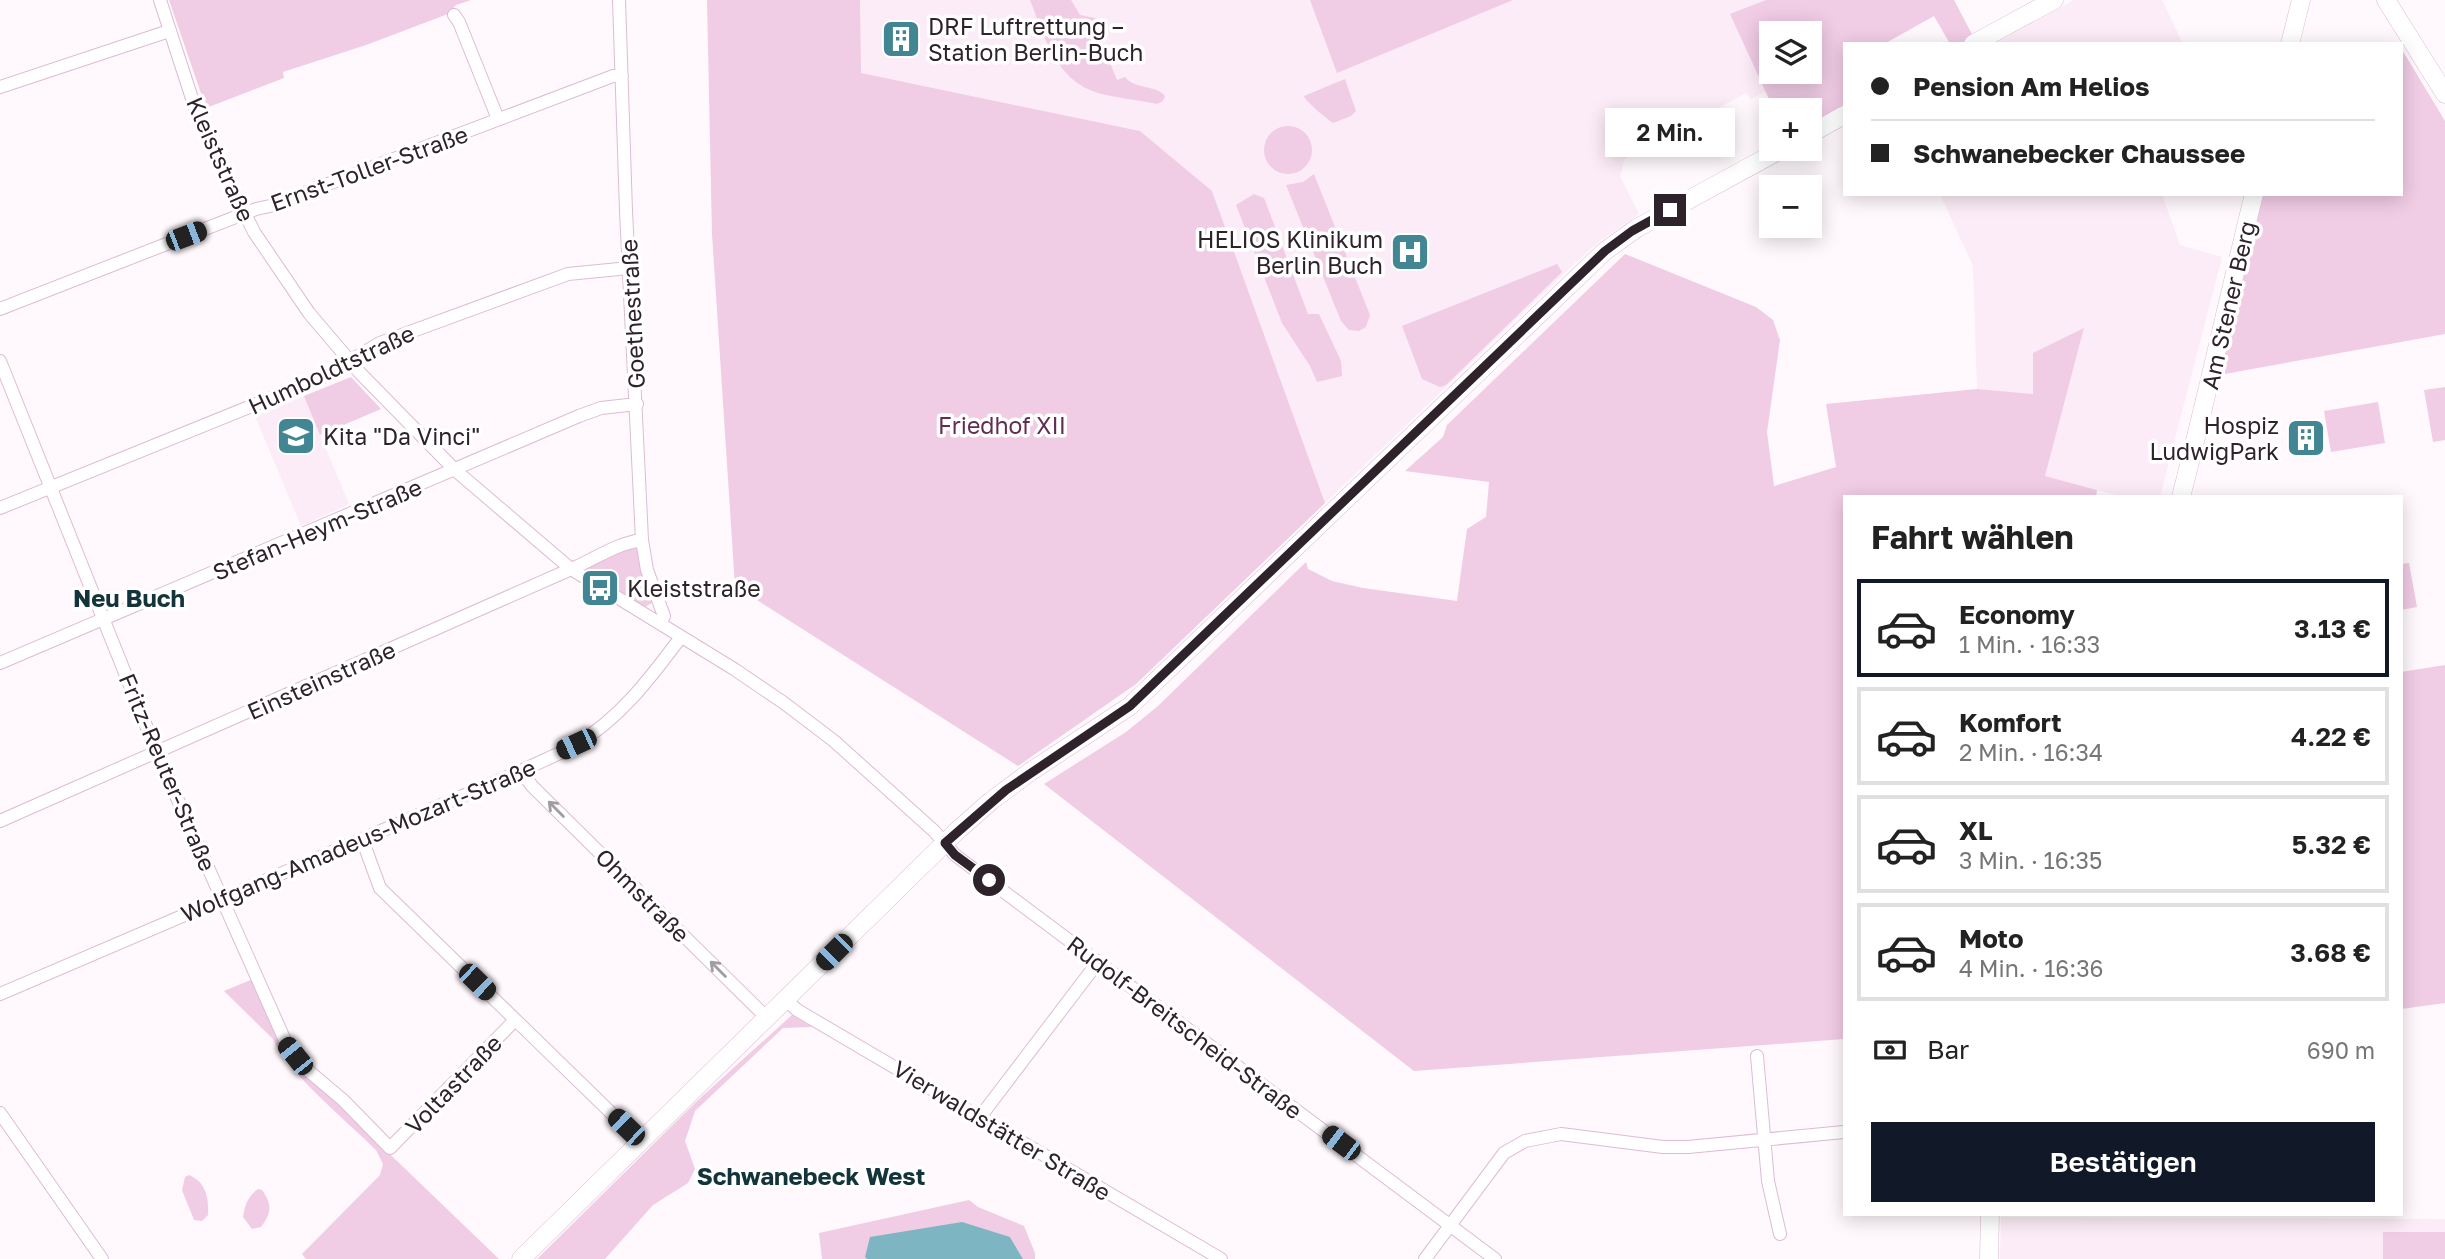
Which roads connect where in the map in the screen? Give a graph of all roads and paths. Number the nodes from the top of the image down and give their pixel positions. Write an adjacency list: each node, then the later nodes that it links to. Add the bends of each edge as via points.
1 (160, 0): 7 (street, Kleiststraße)
2 (619, 0): 10 (street, Goethestraße)
3 (2054, 0): 8 (main road)
4 (2301, 0): 9 (main road)
5 (2386, 0): 12 (main road)
6 (454, 15): 14 (street)
7 (169, 31): 11 (street); 18 (street, Kleiststraße, via 198,117)
8 (1977, 42)
9 (2290, 42)
10 (622, 76): 14 (street, Ernst-Toller-Straße); 19 (street, Goethestraße)
11 (0, 87)
12 (2445, 94)
13 (1843, 116): 15 (main road)
14 (498, 119): 18 (street, Ernst-Toller-Straße)
15 (1822, 127)
16 (1760, 161): 38 (main road, via 1614,243 1130,706 1030,772)
17 (2253, 196): 26 (main road, Am Stener Berg)
18 (245, 214): 20 (street, Ernst-Toller-Straße); 22 (street, Kleiststraße, via 309,313)
19 (629, 268): 22 (street, Humboldtstraße, via 568,274 540,282 380,343); 23 (street, Goethestraße)
20 (0, 309)
21 (0, 361): 25 (street, Fritz-Reuter-Straße)
22 (349, 362): 24 (street, Kleiststraße); 25 (street, Humboldtstraße, via 323,377)
23 (637, 404): 24 (street, Stefan-Heym-Straße, via 601,408); 28 (street, Goethestraße)
24 (455, 470): 29 (street, Kleiststraße); 30 (street, Stefan-Heym-Straße)
25 (51, 486): 27 (street, Humboldtstraße); 30 (street, Fritz-Reuter-Straße)
26 (2182, 495)
27 (0, 508)
28 (642, 540): 29 (street, Einsteinstraße); 31 (street, Goethestraße, via 647,570 664,616)
29 (570, 569): 31 (street, Kleiststraße); 34 (street, Einsteinstraße)
30 (103, 620): 33 (street, Stefan-Heym-Straße); 34 (street, Fritz-Reuter-Straße)
31 (660, 623): 32 (street, Kleiststraße)
32 (681, 636): 35 (street, Wolfgang-Amadeus-Mozart-Straße, via 622,709 576,744); 38 (street, Rudolf-Breitscheid-Straße, via 824,734)
33 (0, 663)
34 (157, 753): 36 (street, Einsteinstraße); 39 (street, Fritz-Reuter-Straße)
35 (521, 771): 37 (street, Wolfgang-Amadeus-Mozart-Straße); 43 (street, Ohmstraße, one-way to 35)
36 (0, 821)
37 (362, 839): 39 (street, Wolfgang-Amadeus-Mozart-Straße); 44 (street, via 380,888)
38 (945, 843): 40 (street, Rudolf-Breitscheid-Straße); 42 (main road)
39 (222, 899): 41 (street, Wolfgang-Amadeus-Mozart-Straße); 51 (street, Fritz-Reuter-Straße, via 286,1045)
40 (1098, 962): 47 (street); 53 (street, Rudolf-Breitscheid-Straße)
41 (0, 994)
42 (785, 999): 43 (main road); 47 (street, Vierwaldstätter Straße)
43 (766, 1017): 50 (main road)
44 (515, 1020): 50 (street); 51 (street, Voltastraße)
45 (1757, 1056): 49 (street)
46 (0, 1113): 55 (street)
47 (980, 1117): 57 (street, Vierwaldstätter Straße)
48 (1843, 1132): 49 (street)
49 (1764, 1140): 53 (street, via 1663,1147 1561,1134 1525,1141 1508,1150); 54 (street, via 1771,1203)
50 (640, 1141): 56 (main road)
51 (390, 1148)
52 (1990, 1216): 60 (main road)
53 (1450, 1225): 58 (street); 59 (street, Rudolf-Breitscheid-Straße)
54 (1780, 1234)
55 (102, 1259)
56 (521, 1259)
57 (1220, 1259)
58 (1425, 1259)
59 (1495, 1259)
60 (1989, 1259)

